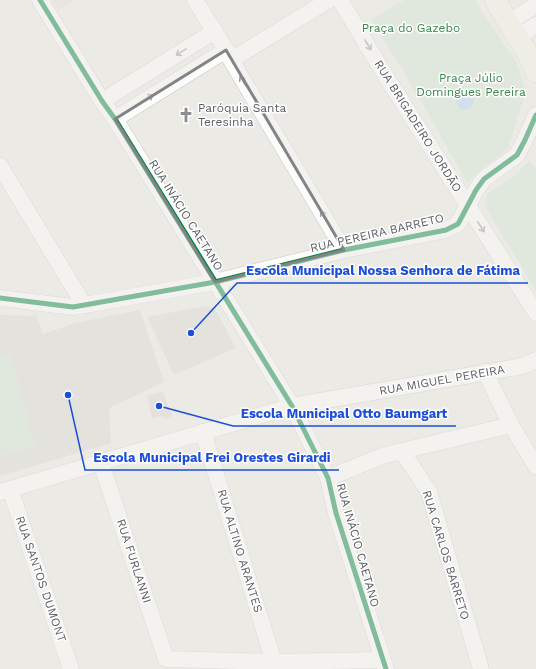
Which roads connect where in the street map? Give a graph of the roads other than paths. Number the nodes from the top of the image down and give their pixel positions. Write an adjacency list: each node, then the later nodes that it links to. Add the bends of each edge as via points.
1 (40, 0): 12 (street, RUA INÁCIO CAETANO)
2 (195, 0): 9 (street)
3 (329, 0): 10 (street)
4 (340, 0): 16 (street, RUA BRIGADEIRO JORDÃO, one-way to 16)
5 (495, 0): 8 (main road)
6 (536, 5): 8 (street)
7 (536, 24): 8 (street)
8 (514, 29): 11 (main road)
9 (214, 31): 10 (street); 12 (street, one-way to 12)
10 (228, 55): 14 (street, one-way to 10); 17 (street, one-way to 10)
11 (534, 59)
12 (102, 101): 14 (street, RUA INÁCIO CAETANO)
13 (536, 115): 16 (street, RUA PEREIRA BARRETO, via 517,155 484,179)
14 (115, 119): 18 (street, RUA INÁCIO CAETANO)
15 (0, 166): 20 (street)
16 (468, 205): 17 (street, RUA PEREIRA BARRETO, via 458,224 446,230); 21 (street, RUA BRIGADEIRO JORDÃO, one-way to 21)
17 (344, 250): 18 (street, RUA PEREIRA BARRETO)
18 (215, 282): 20 (street, RUA PEREIRA BARRETO); 24 (street, RUA INÁCIO CAETANO)
19 (0, 298): 20 (street, RUA PEREIRA BARRETO, via 73,307)
20 (84, 305)
21 (536, 313)
22 (536, 360): 23 (street, RUA MIGUEL PEREIRA, via 523,366)
23 (484, 372): 24 (street, RUA MIGUEL PEREIRA); 25 (street)
24 (292, 406): 26 (street, RUA MIGUEL PEREIRA); 30 (street, RUA INÁCIO CAETANO)
25 (511, 425): 27 (street); 29 (street)
26 (204, 432): 28 (street, RUA MIGUEL PEREIRA); 33 (street, RUA ALTINO ARANTES)
27 (402, 452): 30 (street, via 385,455); 35 (street, RUA CARLOS BARRETO, via 429,492)
28 (101, 463): 31 (street, RUA MIGUEL PEREIRA); 33 (street, RUA FURLANNI, via 166,659)
29 (536, 466)
30 (328, 478): 32 (street, RUA INÁCIO CAETANO, via 336,513)
31 (5, 491): 34 (street, RUA SANTOS DUMONT)
32 (384, 664): 33 (street)
33 (275, 666)
34 (71, 669)
35 (481, 669)

